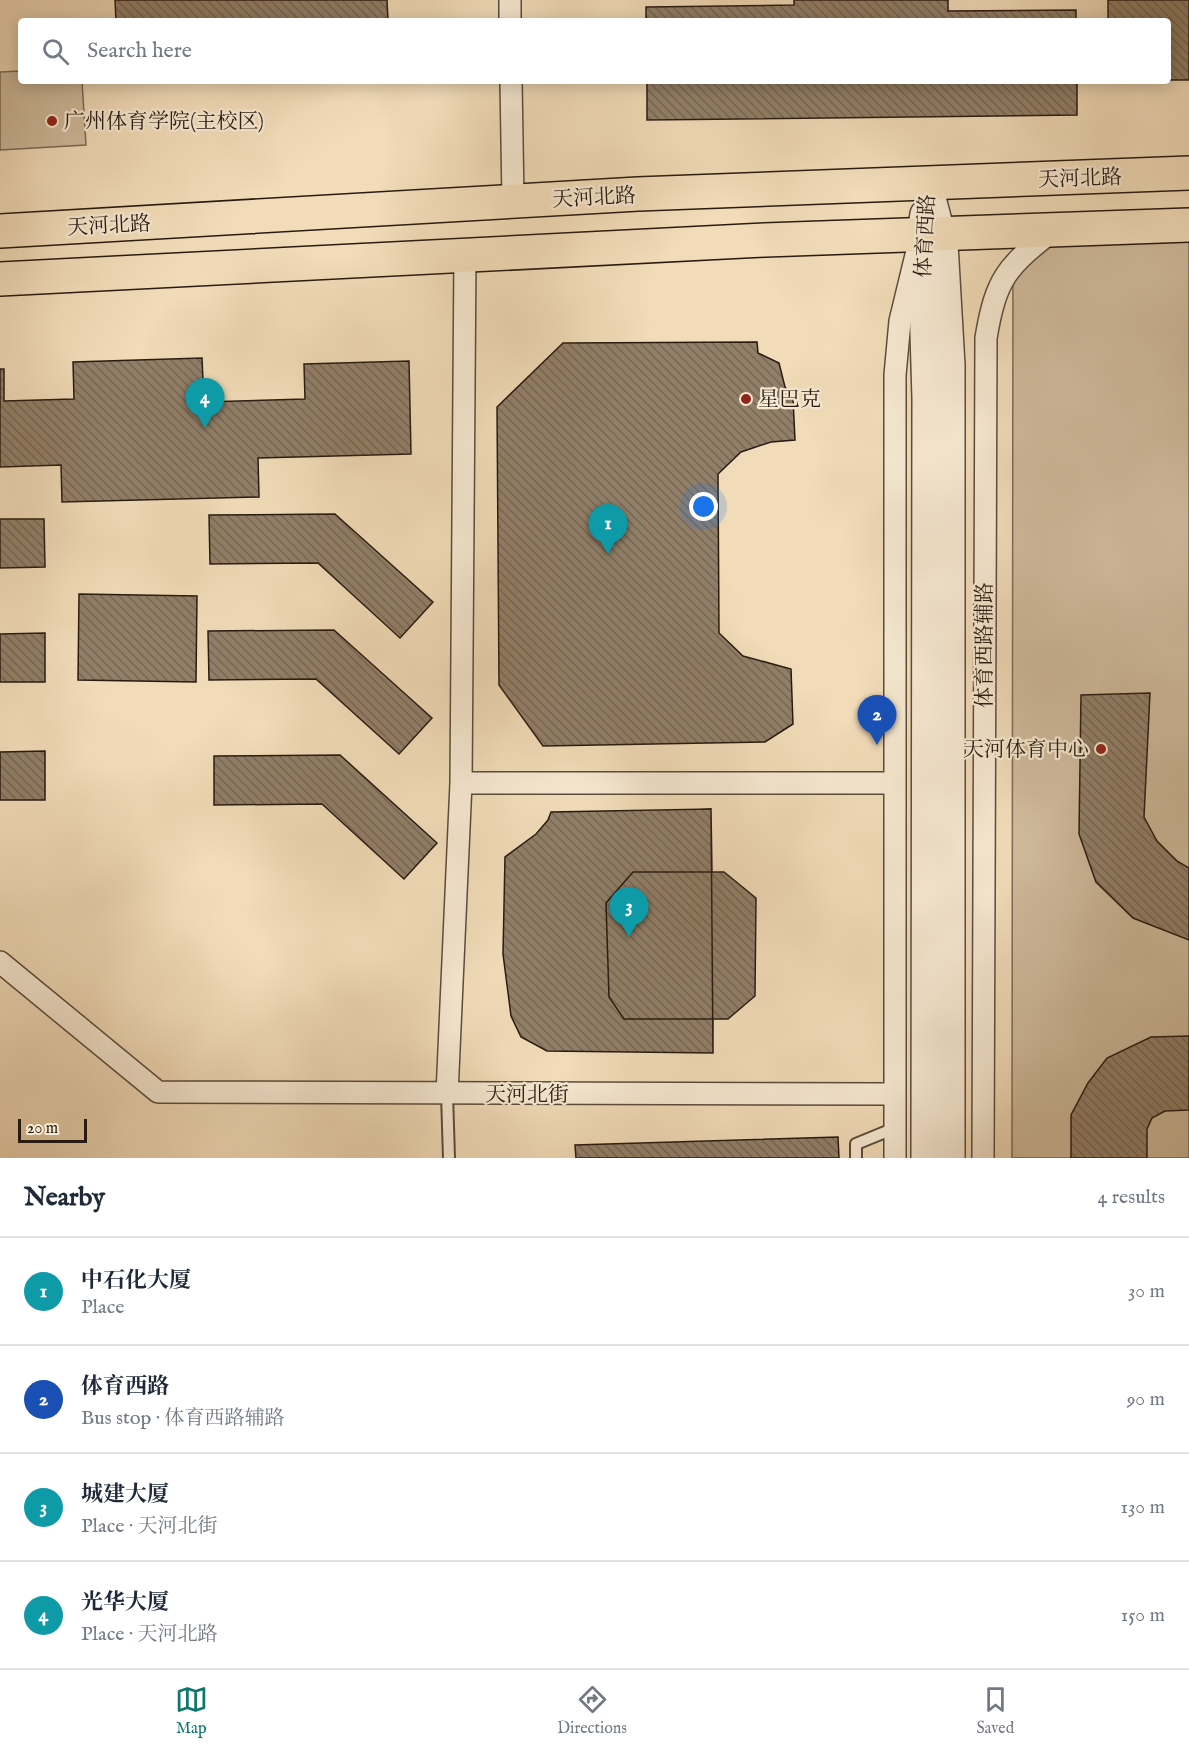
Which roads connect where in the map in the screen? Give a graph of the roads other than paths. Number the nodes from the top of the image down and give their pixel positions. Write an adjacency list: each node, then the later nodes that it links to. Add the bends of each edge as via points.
1 (510, 0): 2 (street)
2 (510, 18)
3 (511, 84): 7 (street)
4 (1189, 173): 5 (main road, 天河北路)
5 (928, 183): 6 (main road, 天河北路); 11 (street, 体育西路)
6 (762, 189): 7 (main road, 天河北路); 12 (main road)
7 (513, 201): 10 (main road, 天河北路)
8 (1189, 225): 9 (main road)
9 (1055, 230): 11 (main road); 19 (street, 体育西路辅路, via 1009,267 991,309 986,338)
10 (0, 231)
11 (931, 234): 12 (main road); 16 (street, via 900,321 895,375); 18 (street, 体育西路, via 948,279 951,365); 26 (street, 体育西路, via 926,398)
12 (765, 240): 13 (main road)
13 (465, 254): 14 (main road); 15 (street)
14 (0, 279)
15 (461, 783): 16 (street); 20 (street)
16 (894, 783): 21 (street)
17 (0, 963): 20 (street, 天河北街, via 158,1092)
18 (951, 994): 19 (street); 27 (street, 体育西路)
19 (984, 994): 28 (street, 体育西路辅路)
20 (447, 1094): 21 (street, 天河北街); 23 (lane)
21 (895, 1094): 22 (street)
22 (895, 1128): 24 (lane, via 856,1144); 25 (street)
23 (449, 1158)
24 (856, 1158)
25 (895, 1158)
26 (925, 1158)
27 (951, 1158)
28 (983, 1158)

